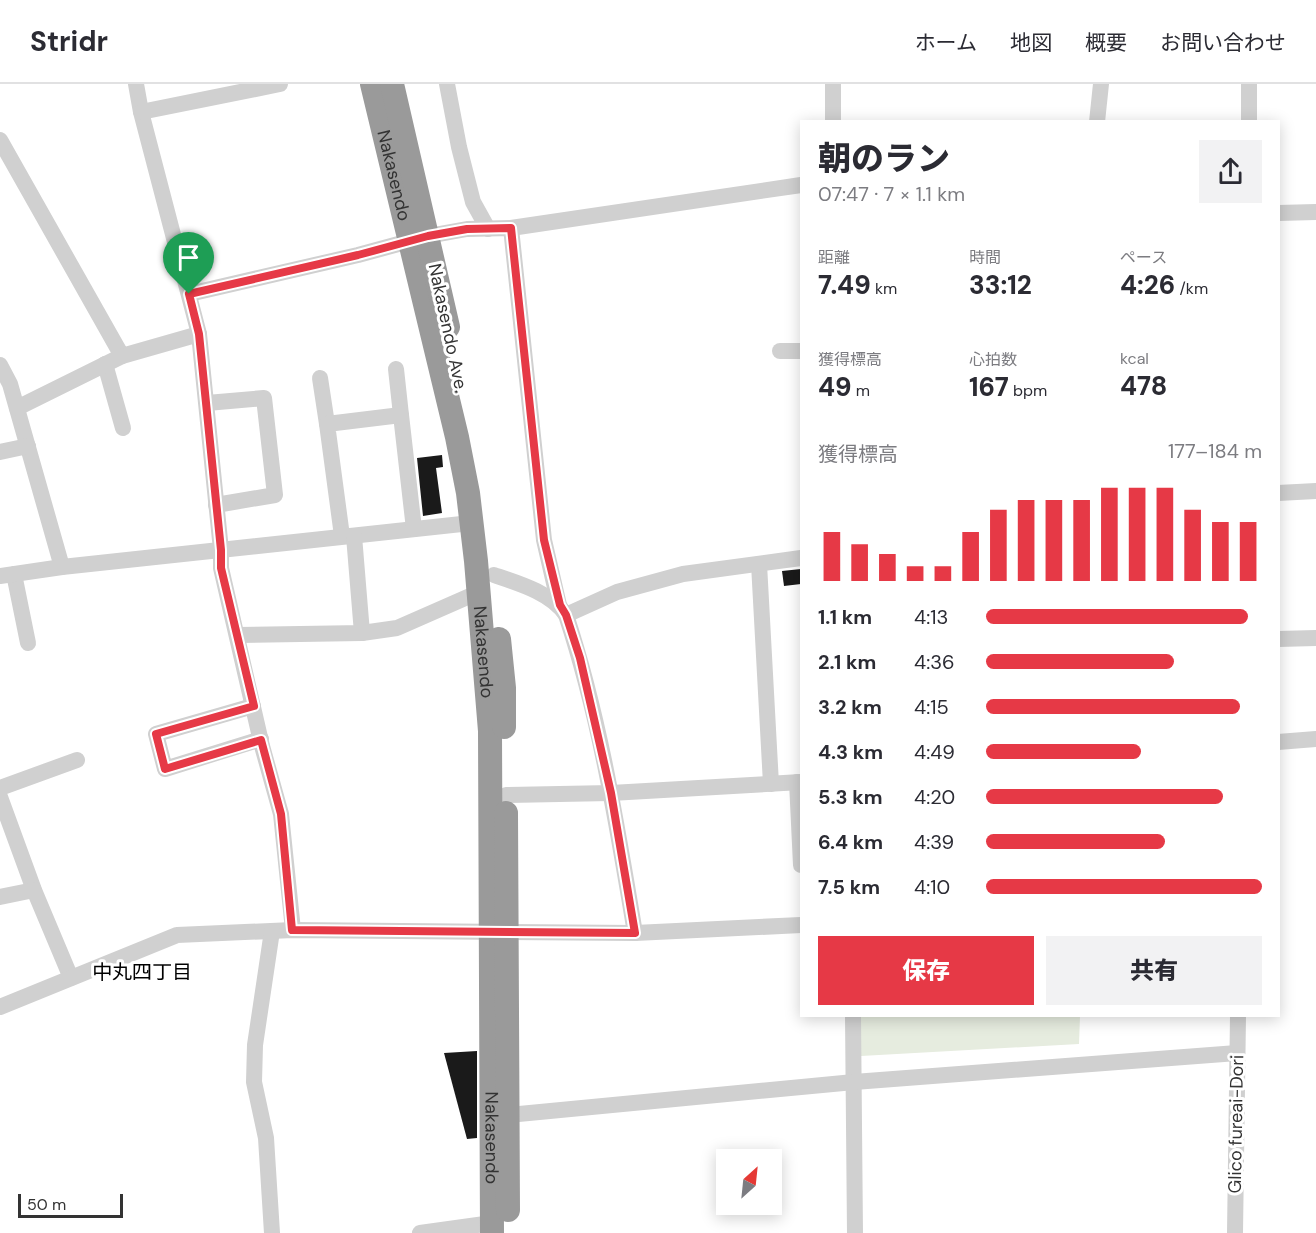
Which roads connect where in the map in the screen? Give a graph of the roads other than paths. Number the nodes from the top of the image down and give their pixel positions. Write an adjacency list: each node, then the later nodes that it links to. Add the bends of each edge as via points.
1 (136, 84): 9 (street)
2 (279, 84): 9 (street)
3 (372, 84): 19 (highway, Nakasendo)
4 (392, 84): 19 (highway, Nakasendo Ave.)
5 (447, 84): 18 (street, via 473,202)
6 (833, 84): 10 (street)
7 (1101, 84): 11 (street)
8 (1249, 84): 12 (street)
9 (141, 112): 20 (street)
10 (833, 120)
11 (1097, 120)
12 (1249, 120)
13 (2, 147): 24 (street)
14 (800, 184): 17 (street)
15 (1316, 212): 16 (street)
16 (1280, 213)
17 (511, 228): 18 (street); 48 (street, via 544,540)
18 (488, 229): 19 (street)
19 (419, 238): 20 (street); 39 (highway, Nakasendo); 47 (highway, Nakasendo Ave., via 483,488)
20 (189, 294): 21 (street)
21 (199, 334): 24 (street); 29 (street)
22 (780, 351): 23 (street)
23 (800, 351)
24 (122, 356): 25 (street)
25 (105, 364): 30 (street); 33 (street)
26 (0, 365): 30 (street)
27 (396, 369): 31 (street)
28 (320, 378): 32 (street)
29 (207, 403): 38 (street); 38 (street, via 264,398 275,495)
30 (17, 408): 34 (street)
31 (401, 415): 32 (street); 40 (street)
32 (327, 424): 41 (street)
33 (123, 428)
34 (28, 446): 35 (street); 45 (street)
35 (0, 452)
36 (1316, 491): 37 (street)
37 (1280, 493)
38 (216, 505): 42 (street)
39 (471, 523): 40 (street); 47 (highway, Nakasendo)
40 (414, 529): 41 (street)
41 (348, 536): 42 (street); 49 (street)
42 (221, 550): 45 (street); 50 (street, via 221,568)
43 (800, 558): 44 (street)
44 (759, 564): 48 (street, via 683,574); 60 (street)
45 (62, 567): 46 (street)
46 (7, 575): 53 (street)
47 (486, 583): 48 (street, via 520,584); 49 (street, via 397,628); 63 (highway, Nakasendo, via 504,688); 72 (highway, Nakasendo)
48 (563, 610): 62 (street, via 580,658)
49 (362, 633): 50 (street)
50 (237, 635): 54 (street)
51 (1316, 638): 52 (street)
52 (1280, 639)
53 (28, 644)
54 (254, 706): 56 (street); 56 (street, via 156,734 165,769)
55 (1316, 739): 57 (street)
56 (261, 740): 70 (street, via 281,814)
57 (1280, 742)
58 (77, 760): 61 (street)
59 (799, 782): 60 (street); 65 (street)
60 (771, 783): 62 (street)
61 (0, 788)
62 (611, 793): 63 (street); 73 (street)
63 (506, 795): 72 (highway, Nakasendo)
64 (0, 797): 66 (street)
65 (800, 824)
66 (6, 835): 67 (street)
67 (34, 890): 68 (street); 74 (street)
68 (0, 897)
69 (800, 925): 73 (street)
70 (292, 930): 71 (street); 72 (street)
71 (272, 931): 74 (street, via 177,935); 82 (street, via 255,1046 254,1082 266,1138)
72 (499, 932): 73 (street); 80 (highway, Nakasendo); 81 (highway, Nakasendo)
73 (635, 933)
74 (70, 978): 75 (street)
75 (0, 1007)
76 (853, 1017): 79 (street)
77 (1238, 1017): 78 (street, Glico fureai-Dori)
78 (1237, 1053): 79 (street); 85 (street, Glico fureai-Dori)
79 (854, 1082): 80 (street); 84 (street)
80 (508, 1115): 81 (highway, Nakasendo)
81 (497, 1230): 83 (street)
82 (272, 1233)
83 (420, 1233)
84 (855, 1233)
85 (1235, 1233)

